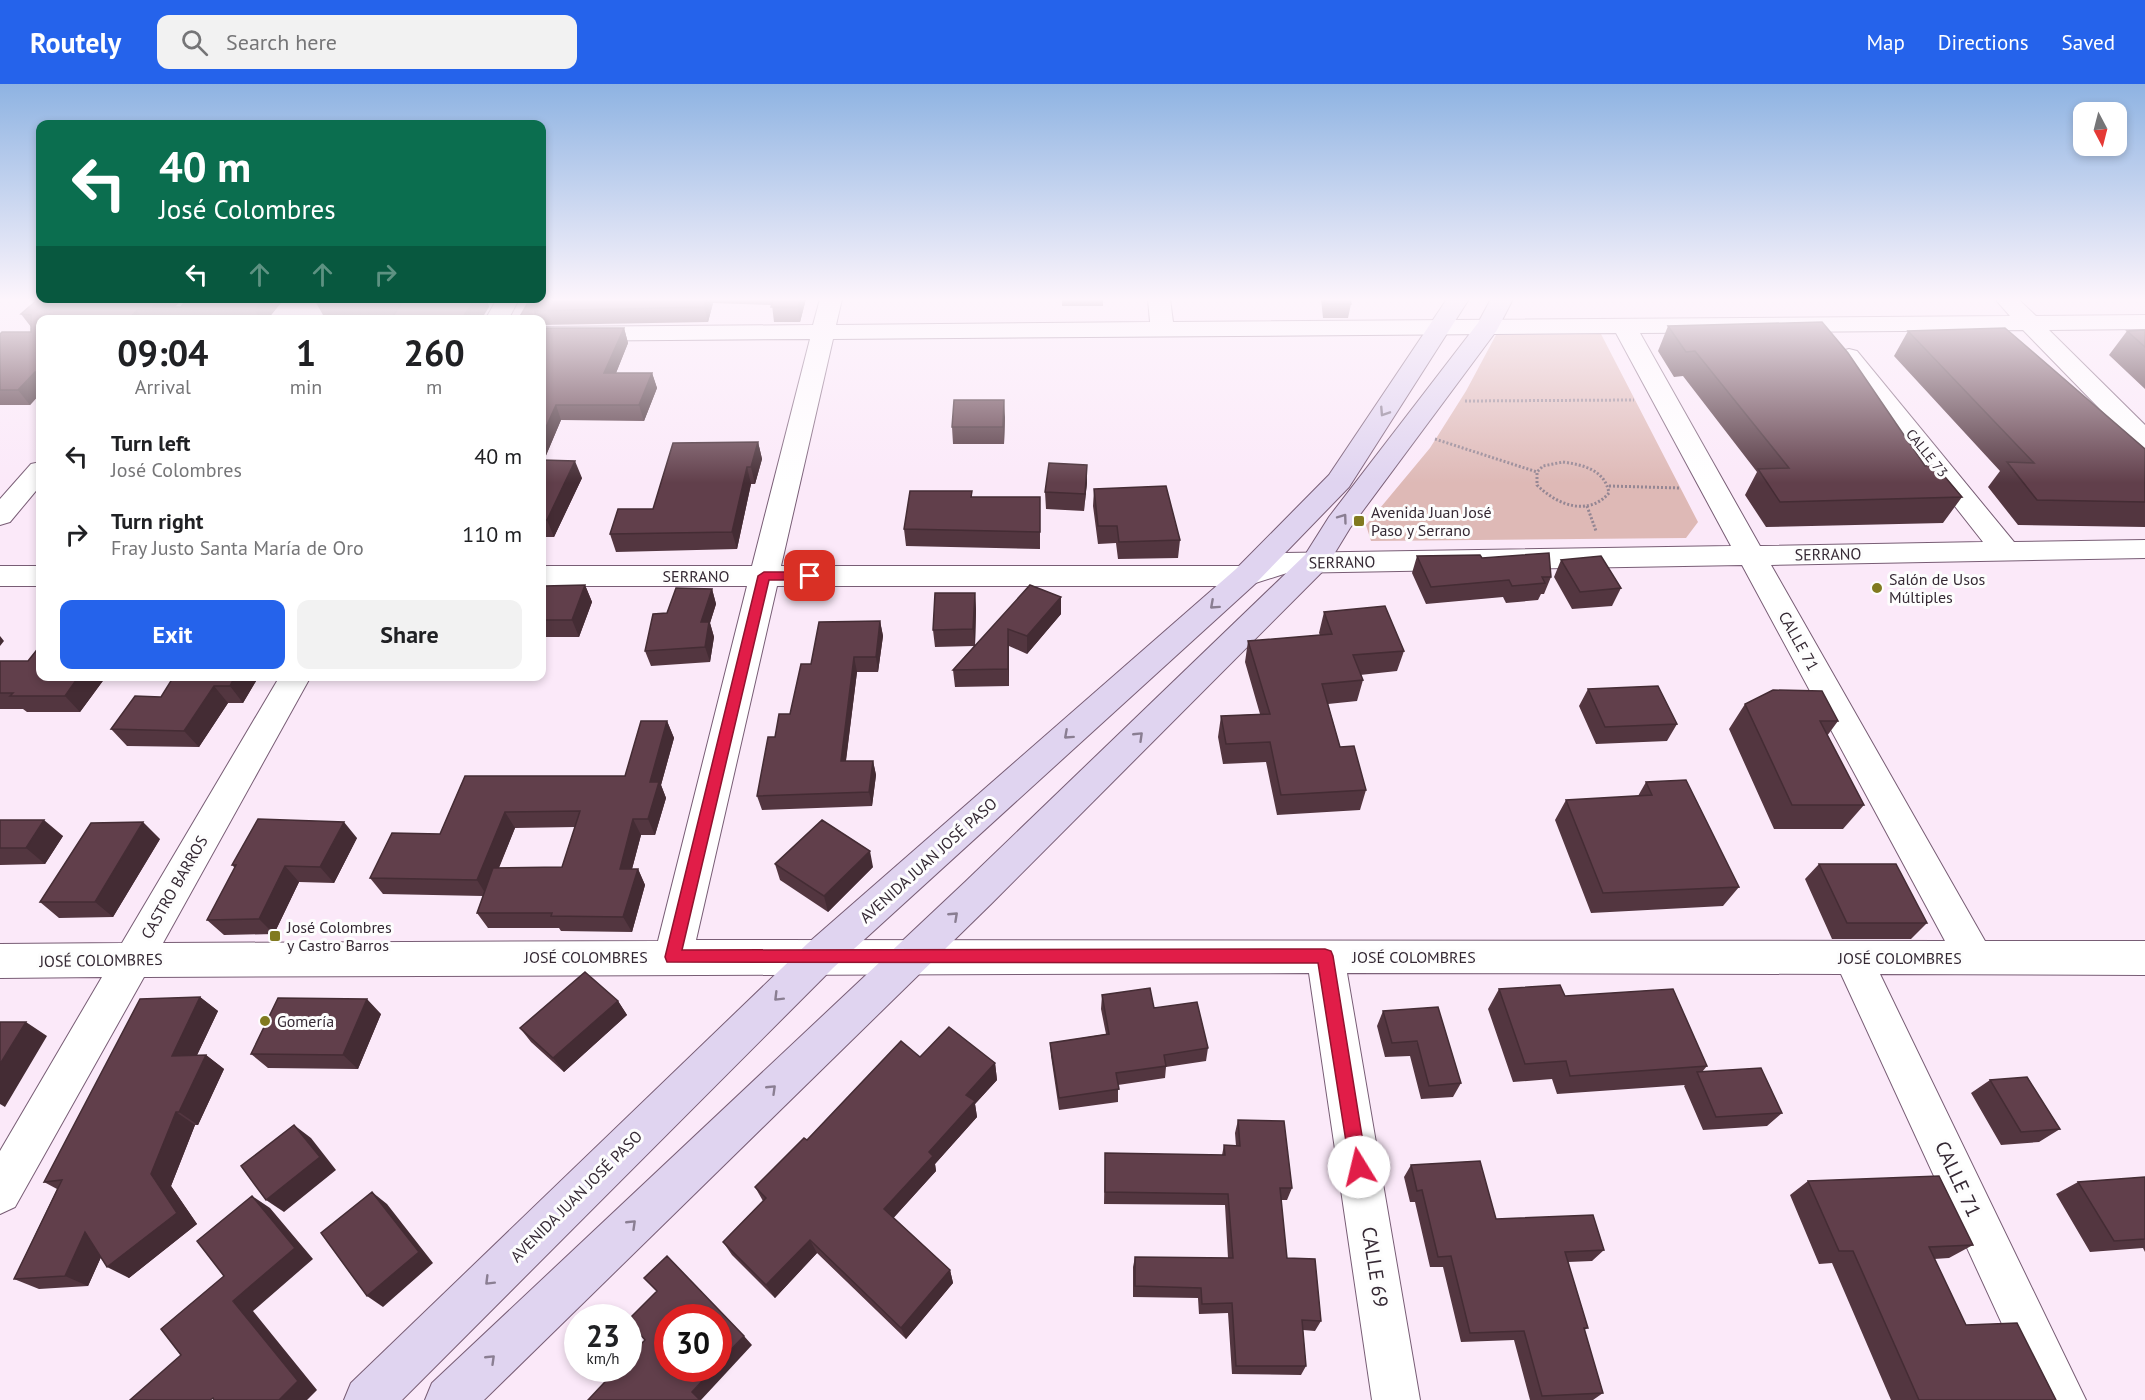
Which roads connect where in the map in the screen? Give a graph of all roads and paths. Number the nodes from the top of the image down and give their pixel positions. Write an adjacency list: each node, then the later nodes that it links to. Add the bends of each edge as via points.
1 (816, 360): 23 (street)
2 (1418, 360): 24 (main road, AVENIDA JUAN JOSÉ PASO, one-way to 24, via 1339,481)
3 (1460, 360): 8 (main road)
4 (1643, 360): 7 (street, CALLE 71)
5 (1853, 360): 17 (street, CALLE 73)
6 (2065, 360): 10 (street)
7 (1665, 400): 8 (path); 14 (street, CALLE 71)
8 (1430, 401): 9 (main road)
9 (1408, 430): 11 (path); 19 (main road, one-way to 9)
10 (2145, 440)
11 (1537, 472): 13 (path, via 1552,463 1575,463 1597,472); 13 (path, via 1537,485 1543,492 1574,506 1605,500)
12 (36, 475): 15 (street)
13 (1609, 486): 14 (path)
14 (1714, 488): 18 (street, CALLE 71)
15 (0, 516)
16 (2145, 549): 17 (street, SERRANO)
17 (2005, 550): 18 (street, SERRANO)
18 (1751, 556): 19 (street, SERRANO); 31 (street, CALLE 71)
19 (1315, 562): 24 (street, SERRANO, via 1285,563); 27 (main road, one-way to 19)
20 (0, 576): 21 (street)
21 (36, 576)
22 (546, 576): 23 (street, SERRANO)
23 (764, 576): 24 (street, SERRANO); 29 (street)
24 (1246, 576): 26 (main road, AVENIDA JUAN JOSÉ PASO, one-way to 26)
25 (293, 681): 33 (street, CASTRO BARROS)
26 (820, 956): 27 (street, JOSÉ COLOMBRES); 29 (street, JOSÉ COLOMBRES); 36 (main road, AVENIDA JUAN JOSÉ PASO, one-way to 36)
27 (911, 956): 28 (street, JOSÉ COLOMBRES); 37 (main road, one-way to 27)
28 (1325, 956): 30 (street, JOSÉ COLOMBRES); 38 (street, CALLE 69)
29 (673, 957): 33 (street, JOSÉ COLOMBRES)
30 (1853, 958): 31 (street, JOSÉ COLOMBRES); 39 (street, CALLE 71)
31 (1974, 958): 32 (street, JOSÉ COLOMBRES)
32 (2145, 958)
33 (132, 959): 34 (street, JOSÉ COLOMBRES); 35 (street, CASTRO BARROS)
34 (0, 961)
35 (0, 1192)
36 (368, 1400)
37 (449, 1400)
38 (1396, 1400)
39 (2062, 1400)

